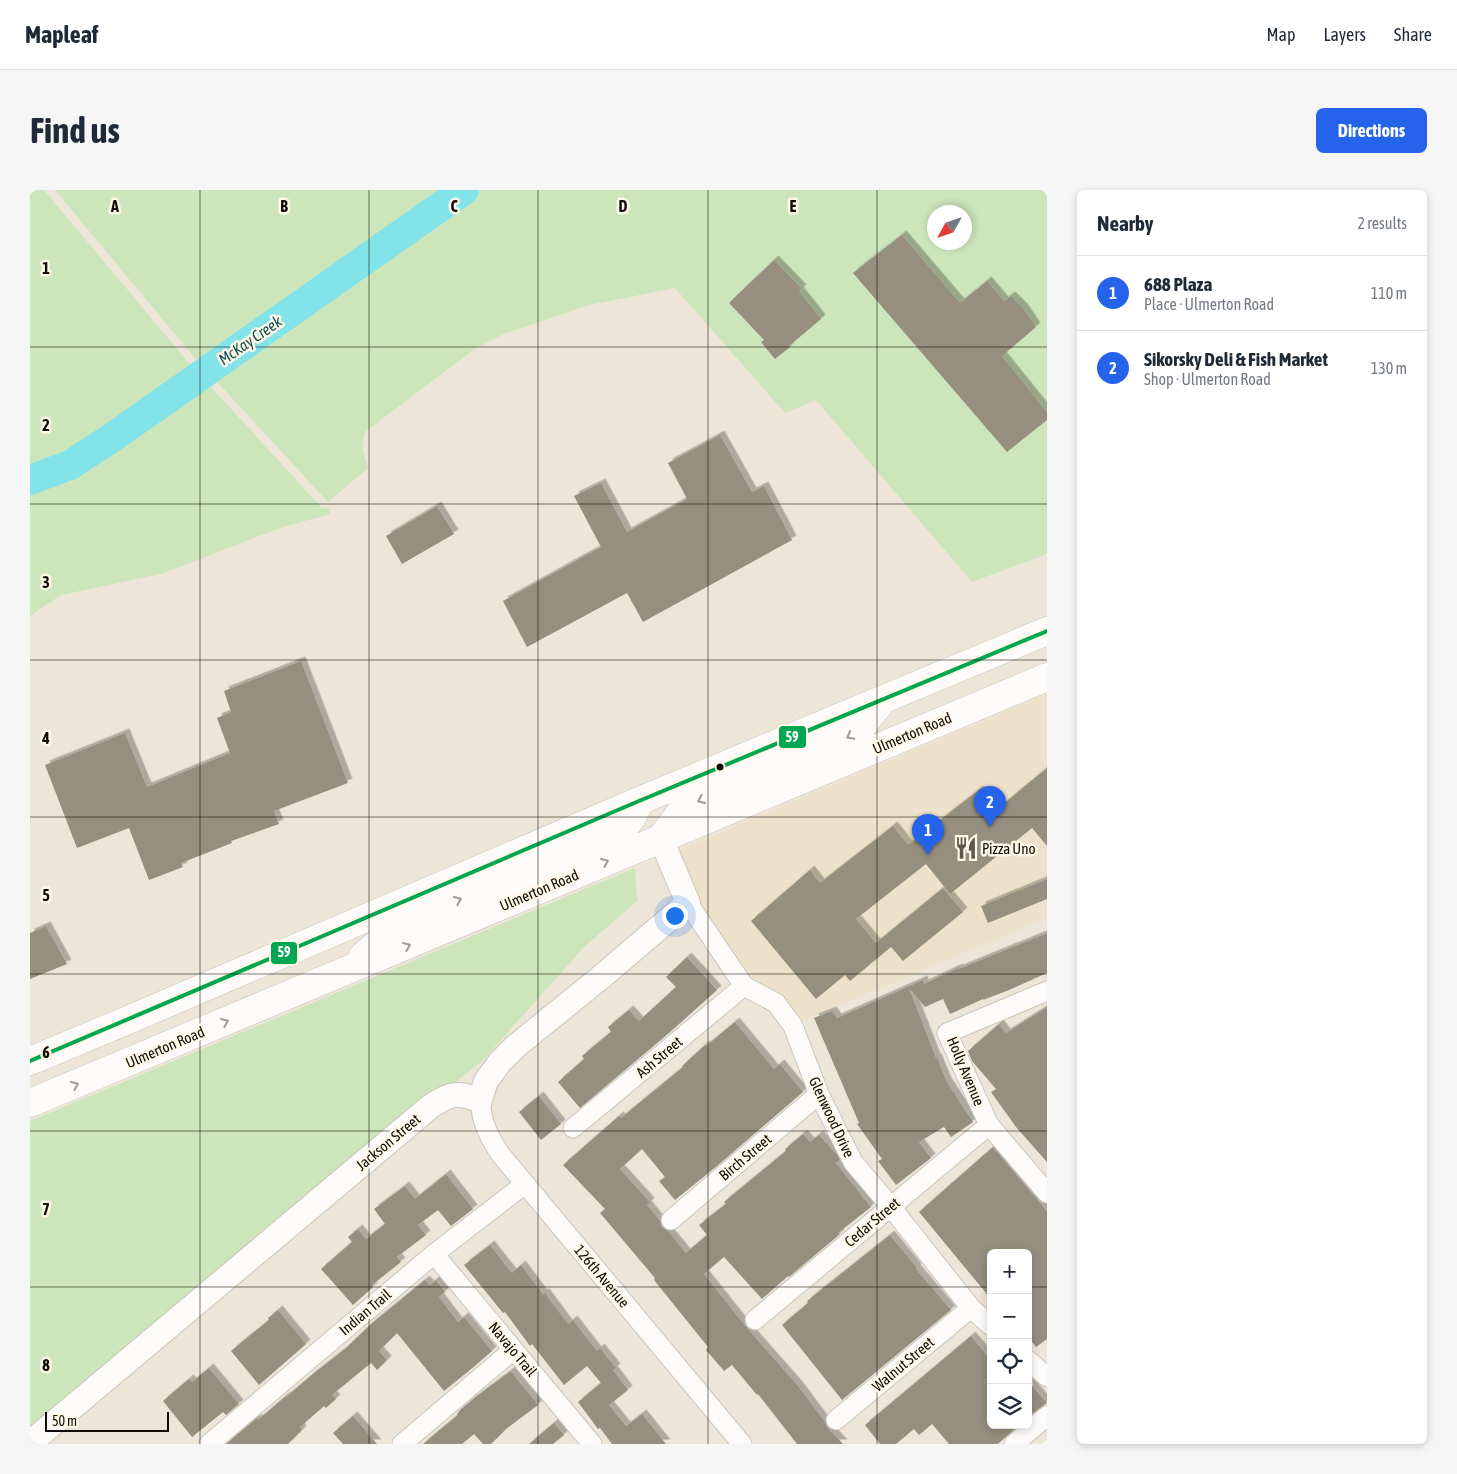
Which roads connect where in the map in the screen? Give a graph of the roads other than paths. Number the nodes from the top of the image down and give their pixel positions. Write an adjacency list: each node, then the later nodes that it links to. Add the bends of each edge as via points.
1 (1047, 631): 3 (main road)
2 (1047, 677): 5 (main road, Ulmerton Road)
3 (882, 701): 4 (main road); 5 (main road, one-way to 5, via 855,735 684,807)
4 (639, 801): 7 (main road, one-way to 4, via 399,924 614,835 634,816); 10 (main road)
5 (661, 839): 6 (street); 7 (main road, Ulmerton Road, one-way to 5)
6 (688, 903): 8 (street, Glenwood Drive); 12 (street, via 516,1046 486,1081)
7 (345, 972): 13 (main road, Ulmerton Road, one-way to 7)
8 (744, 986): 11 (street, Glenwood Drive, via 776,1002 793,1026); 15 (street, Ash Street)
9 (1047, 991): 14 (street, Holly Avenue, via 947,1033)
10 (30, 1061)
11 (820, 1094): 18 (street, Glenwood Drive, via 853,1162); 19 (street, Birch Street)
12 (480, 1100): 16 (street, 126th Avenue, via 489,1137); 29 (street, Jackson Street, via 466,1095 448,1095 431,1106)
13 (30, 1103)
14 (989, 1125): 17 (street, Holly Avenue); 18 (street, Cedar Street)
15 (573, 1128)
16 (525, 1184): 20 (street, Indian Trail); 33 (street, 126th Avenue)
17 (1047, 1193)
18 (891, 1207): 21 (street, Glenwood Drive); 22 (street, Cedar Street)
19 (671, 1220)
20 (434, 1254): 24 (street, Navajo Trail); 30 (street, Indian Trail)
21 (970, 1308): 23 (street, Glenwood Drive); 28 (street, Walnut Street)
22 (755, 1320)
23 (987, 1323)
24 (513, 1350): 31 (street); 32 (street, Navajo Trail)
25 (1032, 1364): 26 (street)
26 (1047, 1377)
27 (1047, 1416): 34 (street)
28 (836, 1420)
29 (30, 1443)
30 (209, 1444)
31 (402, 1444)
32 (592, 1444)
33 (742, 1444)
34 (1014, 1444)

